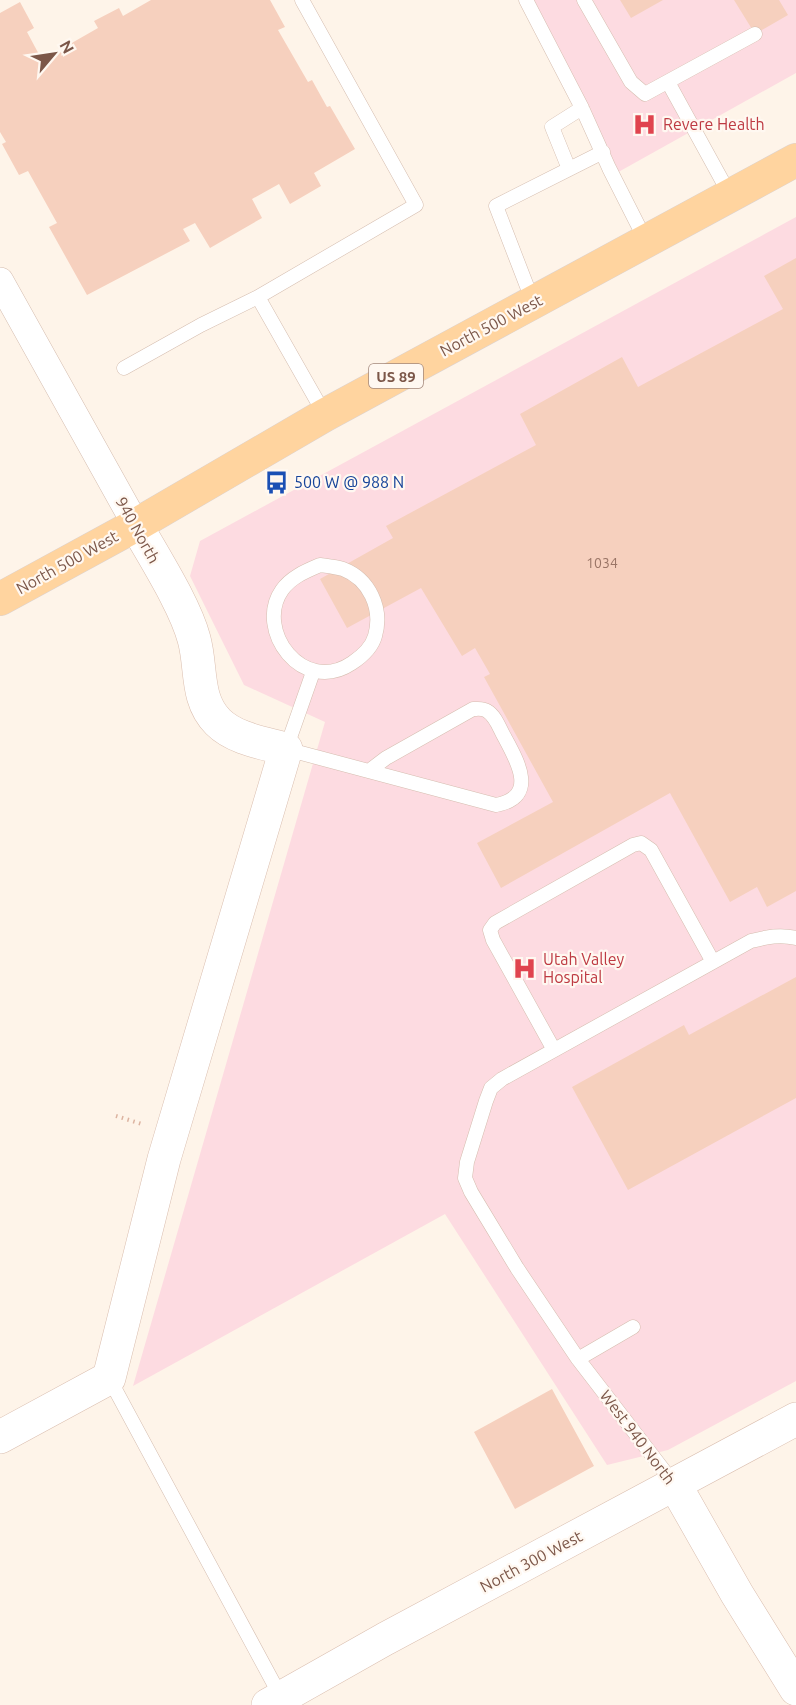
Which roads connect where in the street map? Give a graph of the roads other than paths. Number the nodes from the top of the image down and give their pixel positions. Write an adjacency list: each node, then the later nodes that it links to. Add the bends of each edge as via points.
1 (302, 0): 13 (lane, via 416,205)
2 (526, 0): 6 (lane)
3 (584, 0): 5 (lane, via 631,82 645,94)
4 (755, 34): 5 (lane)
5 (668, 82): 10 (lane)
6 (582, 108): 7 (lane); 9 (lane, via 552,127)
7 (603, 152): 9 (lane); 11 (lane)
8 (796, 160): 10 (main road, North 500 West / US 89)
9 (569, 169): 14 (lane, via 496,206)
10 (730, 196): 11 (main road, North 500 West / US 89)
11 (646, 242): 14 (main road, North 500 West / US 89)
12 (0, 281): 17 (street, 940 North)
13 (258, 297): 15 (lane); 16 (lane)
14 (533, 303): 16 (main road, North 500 West / US 89)
15 (123, 368)
16 (325, 414): 17 (main road, North 500 West / US 89)
17 (136, 525): 18 (main road, North 500 West / US 89); 20 (street, 940 North, via 194,639 200,687 208,709 228,730)
18 (0, 598)
19 (313, 672): 19 (lane, via 326,674 360,658 375,638 377,616 374,598 362,580 342,569 320,565 303,572 282,589 274,615 276,633 285,650); 20 (lane)
20 (286, 750): 21 (lane); 27 (street, via 164,1159)
21 (369, 771): 21 (lane, via 496,806 514,797 522,777 493,716 482,709 473,709)
22 (796, 938): 23 (lane, via 770,936 751,941)
23 (713, 962): 24 (lane); 24 (lane, via 651,850 640,843 633,845 495,923 490,930)
24 (554, 1050): 26 (lane, West 940 North, via 491,1088 466,1162 465,1178 517,1268)
25 (633, 1327): 26 (lane)
26 (578, 1359): 30 (lane, West 940 North)
27 (109, 1378): 29 (street); 32 (lane)
28 (796, 1419): 30 (street, North 300 West)
29 (0, 1437)
30 (675, 1485): 31 (street, West 940 North); 32 (street, North 300 West)
31 (796, 1689)
32 (274, 1701)

